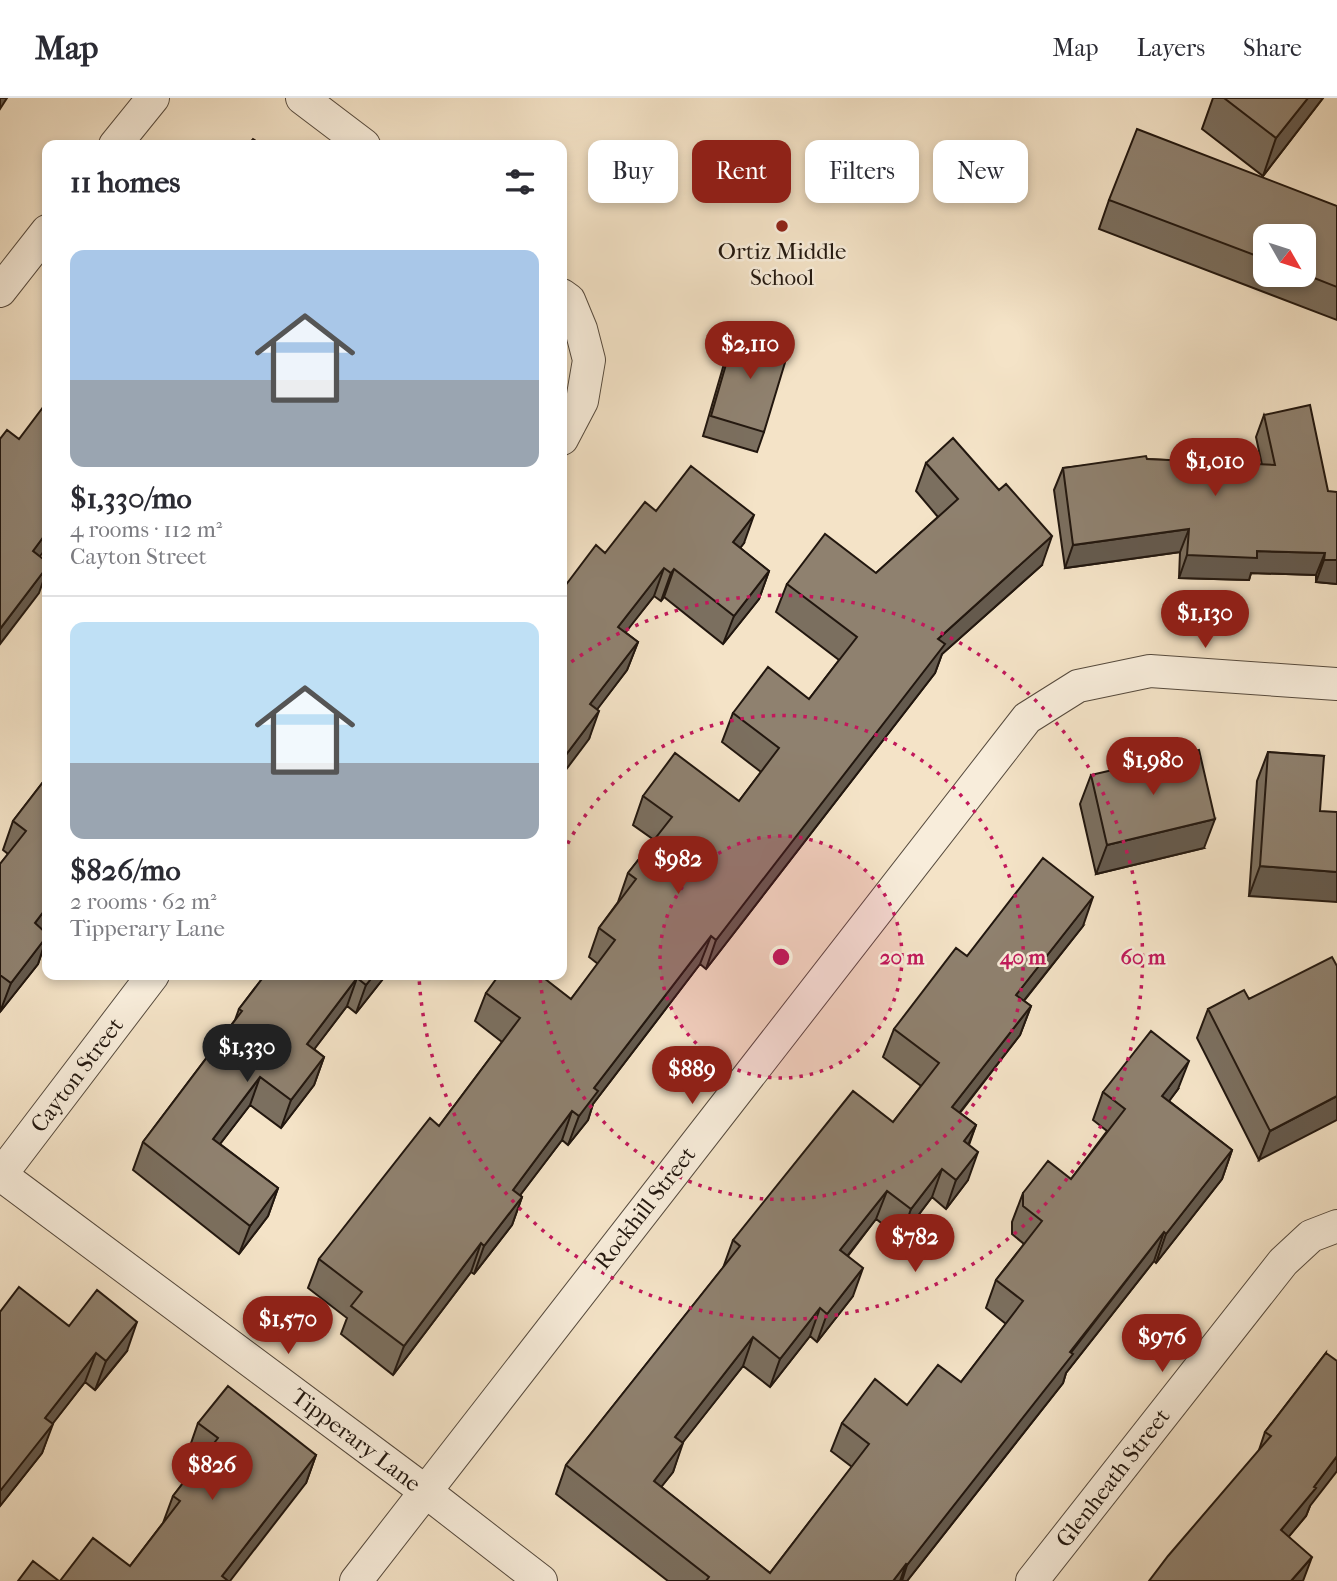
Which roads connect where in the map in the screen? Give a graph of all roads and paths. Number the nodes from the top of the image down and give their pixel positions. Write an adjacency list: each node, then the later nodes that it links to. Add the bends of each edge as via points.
1 (153, 98): 3 (street)
2 (302, 98): 4 (street)
3 (120, 140)
4 (357, 140)
5 (42, 237): 6 (street)
6 (0, 291)
7 (567, 299): 8 (street, via 589,360 582,401)
8 (567, 430)
9 (1337, 684): 13 (street, Rockhill Street, via 1150,671 1078,686 1027,718)
10 (149, 980): 11 (street, Cayton Street)
11 (1, 1175): 13 (street, Tipperary Lane)
12 (1337, 1226): 16 (street, Glenheath Street, via 1311,1236 1283,1262)
13 (425, 1491): 14 (street, Rockhill Street); 15 (street, Tipperary Lane)
14 (356, 1581)
15 (541, 1581)
16 (1032, 1581)

